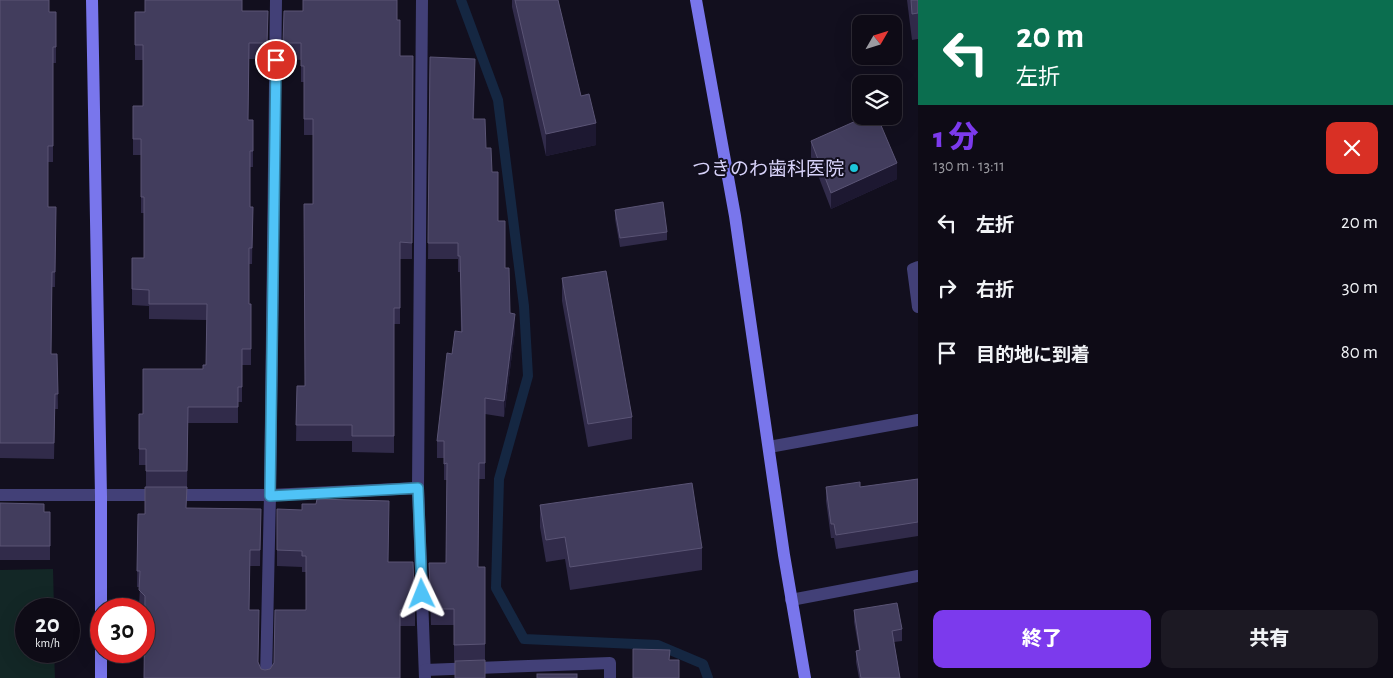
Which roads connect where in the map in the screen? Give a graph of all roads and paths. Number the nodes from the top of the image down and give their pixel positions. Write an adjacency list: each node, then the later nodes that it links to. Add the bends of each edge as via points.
1 (92, 0): 11 (street)
2 (276, 0): 12 (street)
3 (422, 0): 9 (street)
4 (696, 0): 8 (street, via 735,216)
5 (918, 267): 6 (street, via 913,268)
6 (918, 307)
7 (918, 420): 8 (street)
8 (769, 447): 14 (street)
9 (418, 488): 12 (street); 15 (street)
10 (0, 495): 11 (street)
11 (101, 496): 12 (street); 16 (street)
12 (270, 496): 17 (street)
13 (918, 576): 14 (street)
14 (791, 600): 19 (street)
15 (425, 674): 18 (street, via 610,663)
16 (101, 678)
17 (266, 678)
18 (610, 678)
19 (805, 678)

